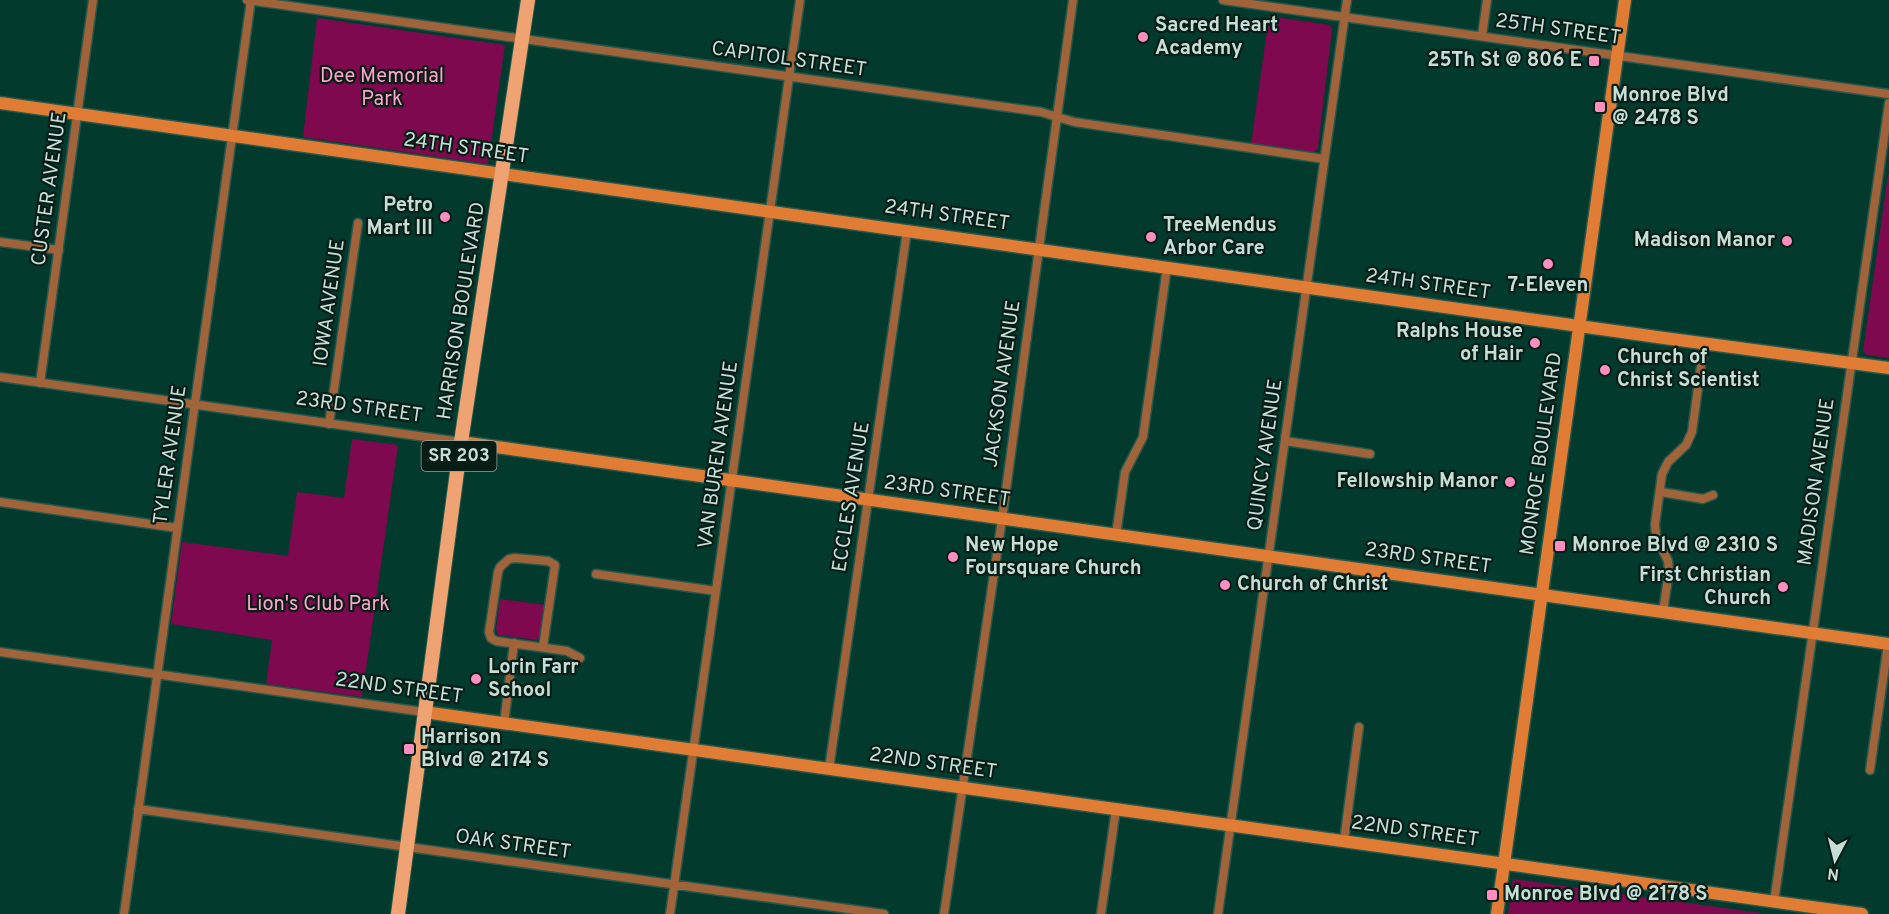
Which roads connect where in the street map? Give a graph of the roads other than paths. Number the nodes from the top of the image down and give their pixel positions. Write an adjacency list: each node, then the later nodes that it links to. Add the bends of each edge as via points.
1 (93, 0): 18 (street, CUSTER AVENUE)
2 (250, 0): 12 (street, CAPITOL STREET); 20 (street, TYLER AVENUE)
3 (528, 0): 12 (main road, HARRISON BOULEVARD / SR 203)
4 (800, 0): 14 (street, VAN BUREN AVENUE)
5 (1073, 0): 19 (street, JACKSON AVENUE)
6 (1223, 0): 10 (street, 25TH STREET)
7 (1347, 0): 10 (street, QUINCY AVENUE)
8 (1487, 0): 11 (street)
9 (1625, 0): 13 (street, MONROE BOULEVARD)
10 (1345, 17): 11 (street, 25TH STREET); 21 (street, QUINCY AVENUE)
11 (1482, 36): 13 (street, 25TH STREET)
12 (522, 40): 14 (street, CAPITOL STREET); 22 (main road, HARRISON BOULEVARD / SR 203)
13 (1617, 55): 15 (street, 25TH STREET); 31 (street, MONROE BOULEVARD)
14 (790, 77): 19 (street, CAPITOL STREET, via 1041,112); 23 (street, VAN BUREN AVENUE)
15 (1889, 94)
16 (0, 103): 18 (street, 24TH STREET)
17 (1889, 103): 33 (street, MADISON AVENUE)
18 (77, 114): 20 (street, 24TH STREET); 28 (street, CUSTER AVENUE)
19 (1056, 118): 21 (street, CAPITOL STREET); 27 (street, JACKSON AVENUE)
20 (232, 136): 22 (street, 24TH STREET); 37 (street, TYLER AVENUE)
21 (1324, 159): 30 (street, QUINCY AVENUE)
22 (502, 174): 23 (street, 24TH STREET); 40 (main road, HARRISON BOULEVARD / SR 203)
23 (769, 211): 25 (street, 24TH STREET); 42 (street, VAN BUREN AVENUE)
24 (358, 223): 38 (street, IOWA AVENUE)
25 (907, 231): 27 (street, 24TH STREET); 45 (street, ECCLES AVENUE)
26 (0, 242): 28 (street)
27 (1038, 248): 29 (street, 24TH STREET); 47 (street, JACKSON AVENUE)
28 (59, 250): 36 (street, CUSTER AVENUE)
29 (1167, 267): 30 (street, 24TH STREET); 49 (street, via 1143,436 1125,472)
30 (1306, 287): 31 (street, 24TH STREET); 39 (street, QUINCY AVENUE)
31 (1580, 326): 32 (street, 24TH STREET); 53 (street, MONROE BOULEVARD)
32 (1704, 344): 33 (street, 24TH STREET); 43 (street, via 1692,432 1686,445 1668,462)
33 (1852, 363): 34 (street, 24TH STREET); 55 (street, MADISON AVENUE)
34 (1889, 368)
35 (0, 377): 36 (street, 23RD STREET)
36 (40, 383): 37 (street, 23RD STREET)
37 (195, 405): 38 (street, 23RD STREET); 48 (street, TYLER AVENUE)
38 (329, 424): 40 (street, 23RD STREET)
39 (1285, 441): 41 (street); 50 (street, QUINCY AVENUE)
40 (461, 442): 42 (street, 23RD STREET); 62 (main road, HARRISON BOULEVARD / SR 203)
41 (1370, 454)
42 (733, 482): 45 (street, 23RD STREET); 52 (street, VAN BUREN AVENUE)
43 (1660, 492): 44 (street, via 1703,499); 54 (street, via 1656,536 1669,571)
44 (1713, 495)
45 (867, 500): 47 (street, 23RD STREET); 66 (street, ECCLES AVENUE)
46 (0, 502): 48 (street)
47 (1002, 519): 49 (street, 23RD STREET); 68 (street, JACKSON AVENUE)
48 (177, 528): 61 (street, TYLER AVENUE)
49 (1116, 535): 50 (street, 23RD STREET)
50 (1268, 556): 53 (street, 23RD STREET); 71 (street, QUINCY AVENUE)
51 (596, 574): 52 (street)
52 (716, 591): 65 (street, VAN BUREN AVENUE)
53 (1543, 595): 54 (street, 23RD STREET); 74 (street, MONROE BOULEVARD)
54 (1663, 612): 55 (street, 23RD STREET)
55 (1812, 633): 57 (street, 23RD STREET); 76 (street, MADISON AVENUE)
56 (514, 643): 58 (street); 58 (street, via 493,640 489,635 498,572 515,558 548,561 555,565 555,574); 63 (street)
57 (1888, 644): 67 (street)
58 (543, 647): 60 (street)
59 (0, 652): 61 (street, 22ND STREET)
60 (580, 657)
61 (157, 674): 62 (street, 22ND STREET); 69 (street, TYLER AVENUE)
62 (424, 712): 63 (street, 22ND STREET); 73 (main road, HARRISON BOULEVARD / SR 203)
63 (504, 724): 65 (street, 22ND STREET)
64 (1359, 727): 72 (street)
65 (693, 750): 66 (street, 22ND STREET); 75 (street, VAN BUREN AVENUE)
66 (829, 769): 68 (street, 22ND STREET)
67 (1870, 770)
68 (963, 789): 70 (street, 22ND STREET); 81 (street, JACKSON AVENUE)
69 (138, 809): 73 (street, OAK STREET); 77 (street, TYLER AVENUE)
70 (1116, 809): 71 (street, 22ND STREET); 82 (street)
71 (1230, 825): 72 (street, 22ND STREET); 83 (street, QUINCY AVENUE)
72 (1344, 842): 74 (street, 22ND STREET)
73 (407, 847): 75 (street, OAK STREET); 78 (main road, HARRISON BOULEVARD / SR 203)
74 (1504, 864): 76 (street, 22ND STREET); 84 (street, MONROE BOULEVARD)
75 (675, 885): 79 (street, VAN BUREN AVENUE); 80 (street, OAK STREET)
76 (1774, 902): 85 (street, 22ND STREET)
77 (124, 914)
78 (398, 914)
79 (670, 914)
80 (884, 914)
81 (944, 914)
82 (1101, 914)
83 (1218, 914)
84 (1497, 914)
85 (1862, 914)

